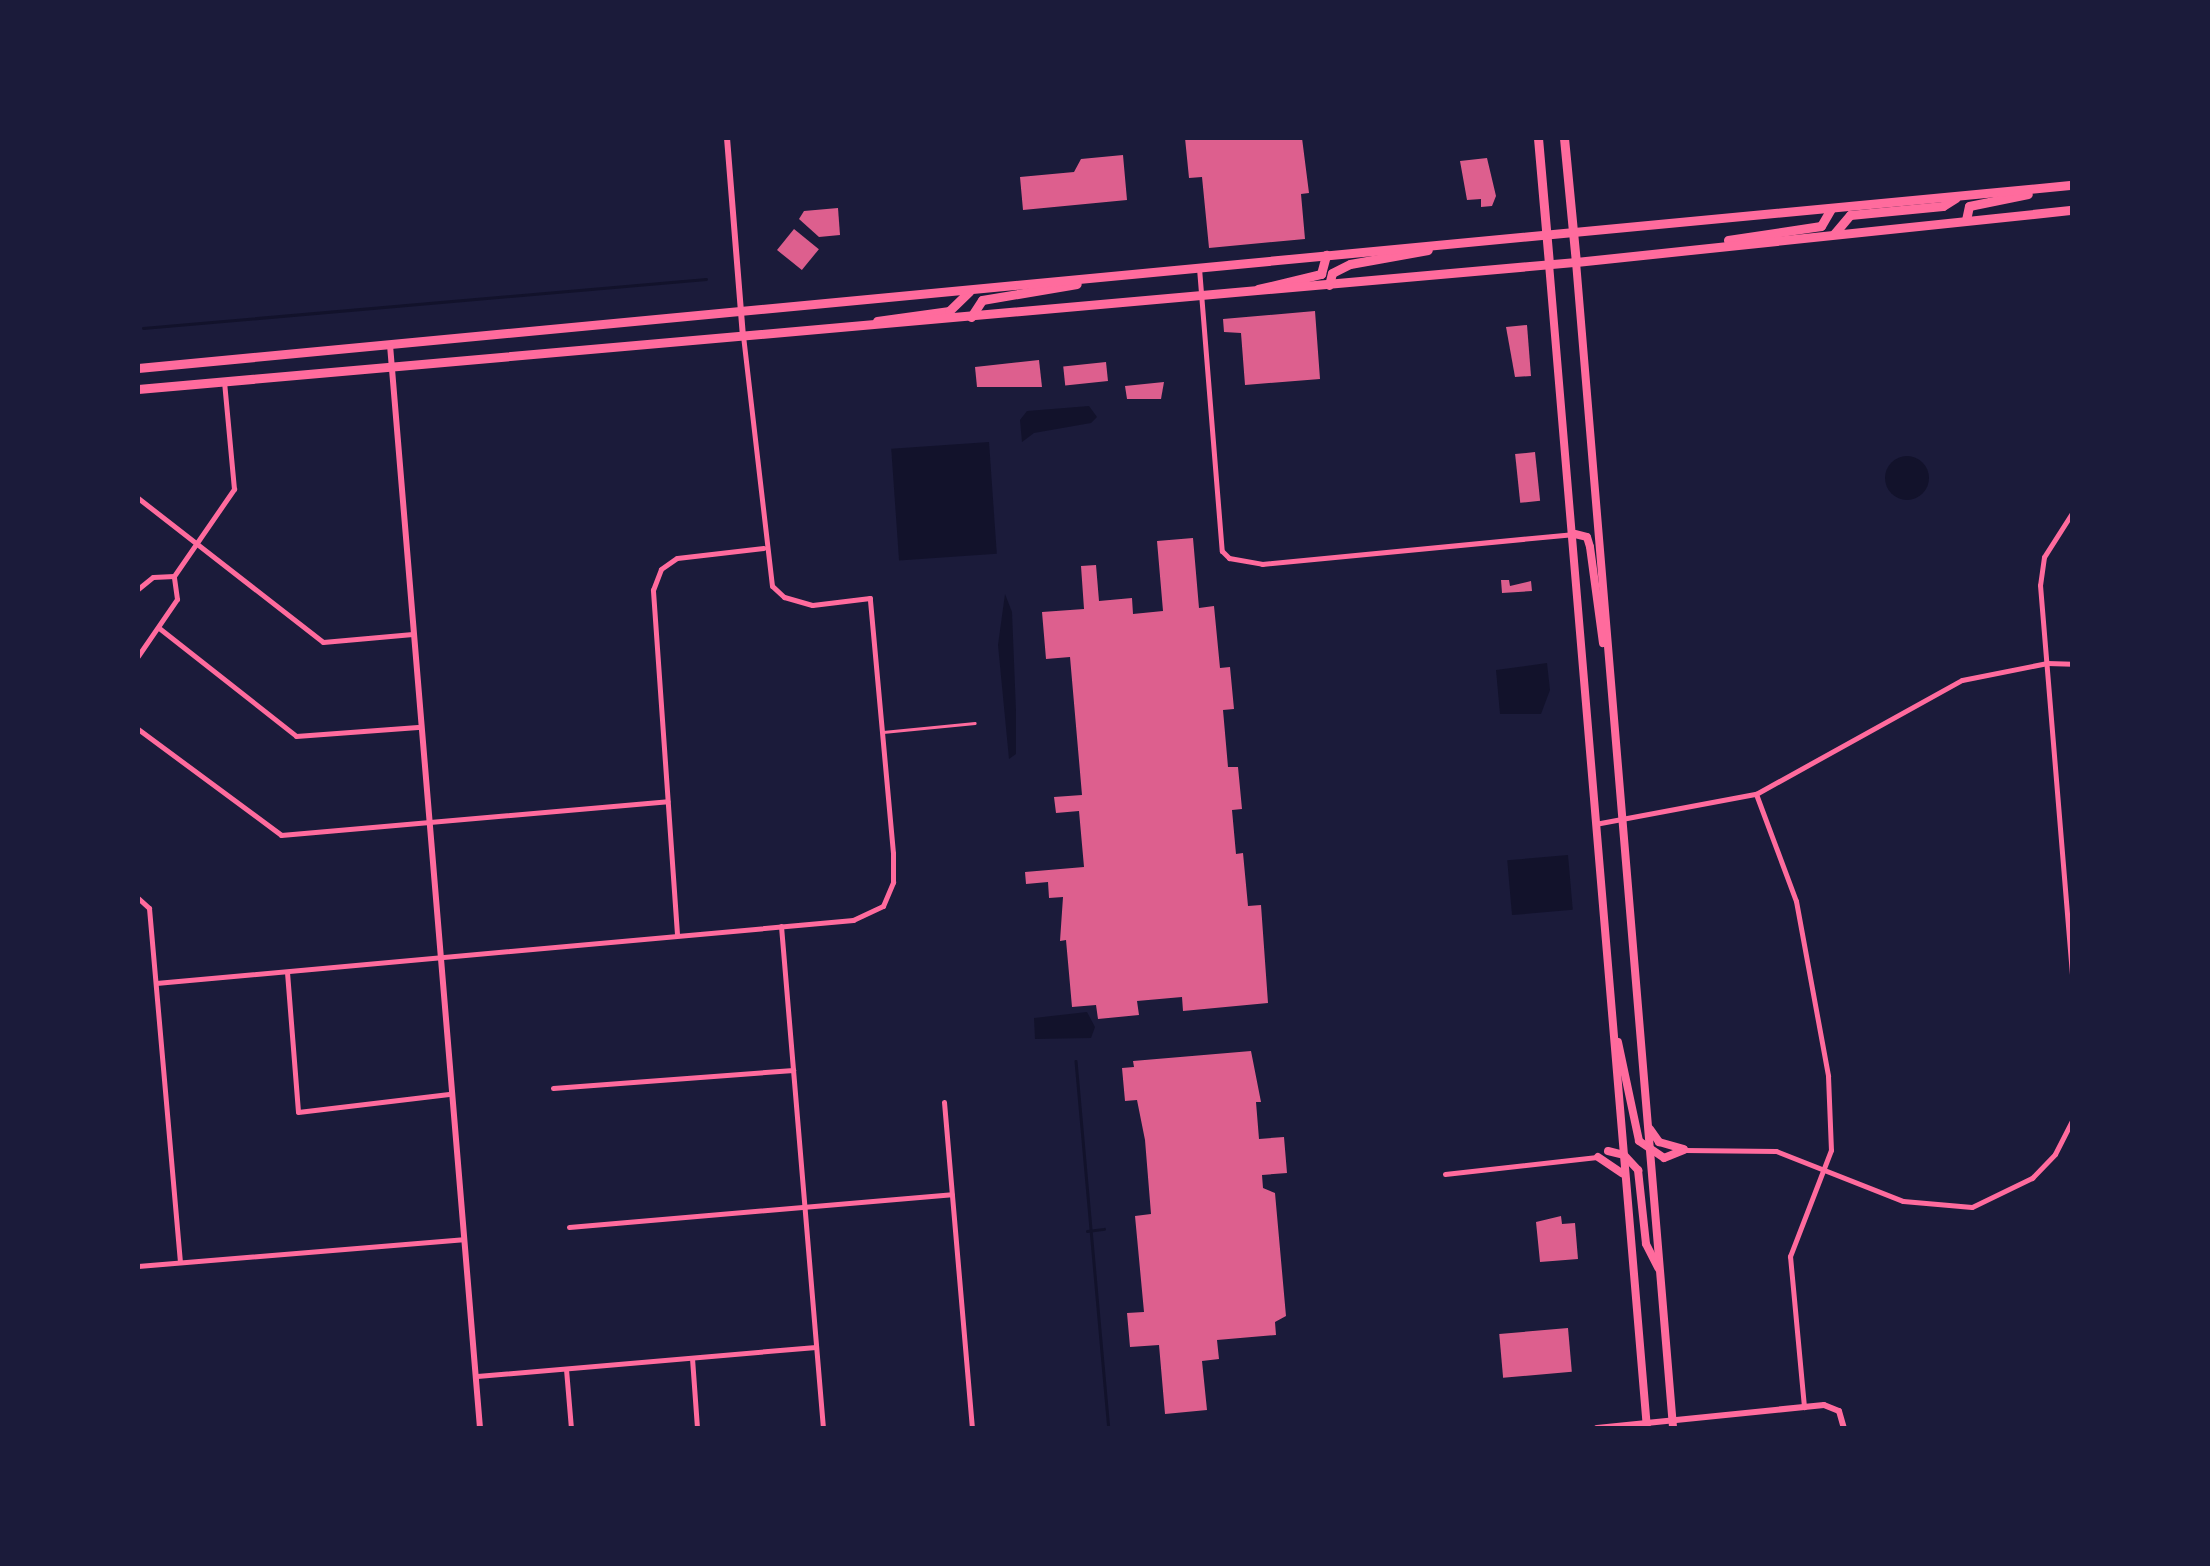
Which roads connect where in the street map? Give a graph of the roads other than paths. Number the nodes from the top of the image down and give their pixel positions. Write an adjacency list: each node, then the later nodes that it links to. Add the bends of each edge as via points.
1 (727, 138): 24 (street)
2 (1538, 138): 11 (main road)
3 (1564, 138): 10 (main road)
4 (2072, 186): 5 (main road)
5 (2035, 190): 6 (main road); 9 (main road, via 1969,206)
6 (1958, 197): 7 (main road); 12 (main road, via 1943,206 1850,216)
7 (1831, 209): 10 (main road); 14 (main road, via 1820,226)
8 (2072, 210): 9 (main road)
9 (1966, 220): 12 (main road)
10 (1572, 232): 11 (main road); 16 (main road)
11 (1546, 233): 13 (main road); 17 (main road)
12 (1834, 234): 14 (main road)
13 (1450, 244): 15 (main road); 20 (main road, via 1350,264 1332,273)
14 (1696, 249): 16 (main road)
15 (1326, 255): 18 (main road); 22 (main road, via 1320,274)
16 (1576, 262): 17 (main road); 42 (main road)
17 (1549, 264): 20 (main road); 35 (main road)
18 (1199, 268): 19 (main road); 23 (street)
19 (1090, 279): 21 (main road); 25 (main road, via 1065,289 982,300)
20 (1329, 285): 22 (main road)
21 (969, 292): 24 (main road); 26 (main road, via 949,312)
22 (1254, 292): 23 (main road)
23 (1200, 296): 25 (main road); 35 (street, via 1222,550 1239,564)
24 (742, 314): 27 (street); 28 (main road)
25 (971, 316): 26 (main road)
26 (850, 327): 27 (main road)
27 (744, 337): 29 (main road); 37 (street)
28 (390, 343): 29 (street); 30 (main road)
29 (391, 366): 31 (main road); 41 (street)
30 (138, 368)
31 (224, 380): 32 (main road); 36 (street, via 234,489)
32 (138, 389)
33 (138, 498): 36 (street)
34 (2072, 513): 44 (street, via 2041,570)
35 (1575, 534): 42 (main road, via 1587,537); 54 (main road)
36 (199, 544): 38 (street); 41 (street, via 323,642)
37 (763, 548): 49 (street, via 772,586 796,603 870,598); 51 (street, via 678,558 656,579)
38 (174, 576): 39 (street, via 153,577); 40 (street, via 177,599)
39 (138, 588)
40 (159, 628): 43 (street); 47 (street, via 296,736)
41 (413, 634): 47 (street)
42 (1608, 654): 52 (main road)
43 (138, 656)
44 (2046, 663): 45 (street); 50 (street, via 1984,674 1932,694); 60 (street)
45 (2072, 664)
46 (975, 723): 49 (lane)
47 (418, 728): 53 (street)
48 (138, 729): 53 (street, via 281,835)
49 (882, 732): 56 (street, via 893,868 883,906 854,920)
50 (1756, 794): 52 (street); 76 (street, via 1796,901 1819,1003 1831,1108)
51 (668, 801): 53 (street); 57 (street)
52 (1622, 821): 54 (street); 69 (main road)
53 (427, 822): 58 (street)
54 (1595, 824): 62 (main road)
55 (138, 898): 61 (street, via 150,908)
56 (781, 926): 57 (street); 63 (street)
57 (678, 934): 58 (street)
58 (438, 954): 59 (street); 65 (street)
59 (287, 971): 61 (street); 65 (street, via 298,1112)
60 (2072, 977)
61 (156, 983): 84 (street)
62 (1613, 1028): 68 (main road); 72 (main road, via 1630,1074 1635,1133)
63 (793, 1070): 64 (street); 81 (street)
64 (553, 1088)
65 (449, 1094): 83 (street)
66 (944, 1102): 79 (street)
67 (2072, 1120): 76 (street, via 2055,1154 1996,1201 1948,1208 1903,1202)
68 (1622, 1124): 71 (main road); 73 (main road)
69 (1649, 1124): 70 (main road, via 1659,1142); 72 (main road)
70 (1684, 1150): 75 (main road); 76 (street, via 1776,1151)
71 (1608, 1152): 73 (main road); 74 (main road)
72 (1652, 1154): 75 (main road); 80 (main road)
73 (1624, 1155): 78 (main road); 86 (main road, via 1638,1170 1646,1244)
74 (1598, 1157): 77 (street); 78 (main road, via 1620,1168)
75 (1664, 1158): 80 (main road)
76 (1825, 1166): 91 (street, via 1790,1256)
77 (1446, 1174)
78 (1626, 1185): 93 (main road)
79 (952, 1194): 81 (street); 98 (street)
80 (1655, 1201): 86 (main road)
81 (804, 1207): 82 (street); 87 (street)
82 (569, 1227)
83 (463, 1239): 84 (street); 90 (street)
84 (180, 1262): 85 (street)
85 (138, 1266)
86 (1662, 1277): 92 (main road)
87 (816, 1347): 88 (street); 97 (street)
88 (692, 1358): 89 (street); 96 (street)
89 (566, 1369): 90 (street); 95 (street)
90 (477, 1376): 94 (street)
91 (1804, 1407): 92 (street); 100 (street, via 1834,1408)
92 (1673, 1425): 93 (street)
93 (1647, 1426): 99 (street)
94 (480, 1428)
95 (570, 1428)
96 (697, 1428)
97 (823, 1428)
98 (972, 1428)
99 (1597, 1428)
100 (1844, 1428)

